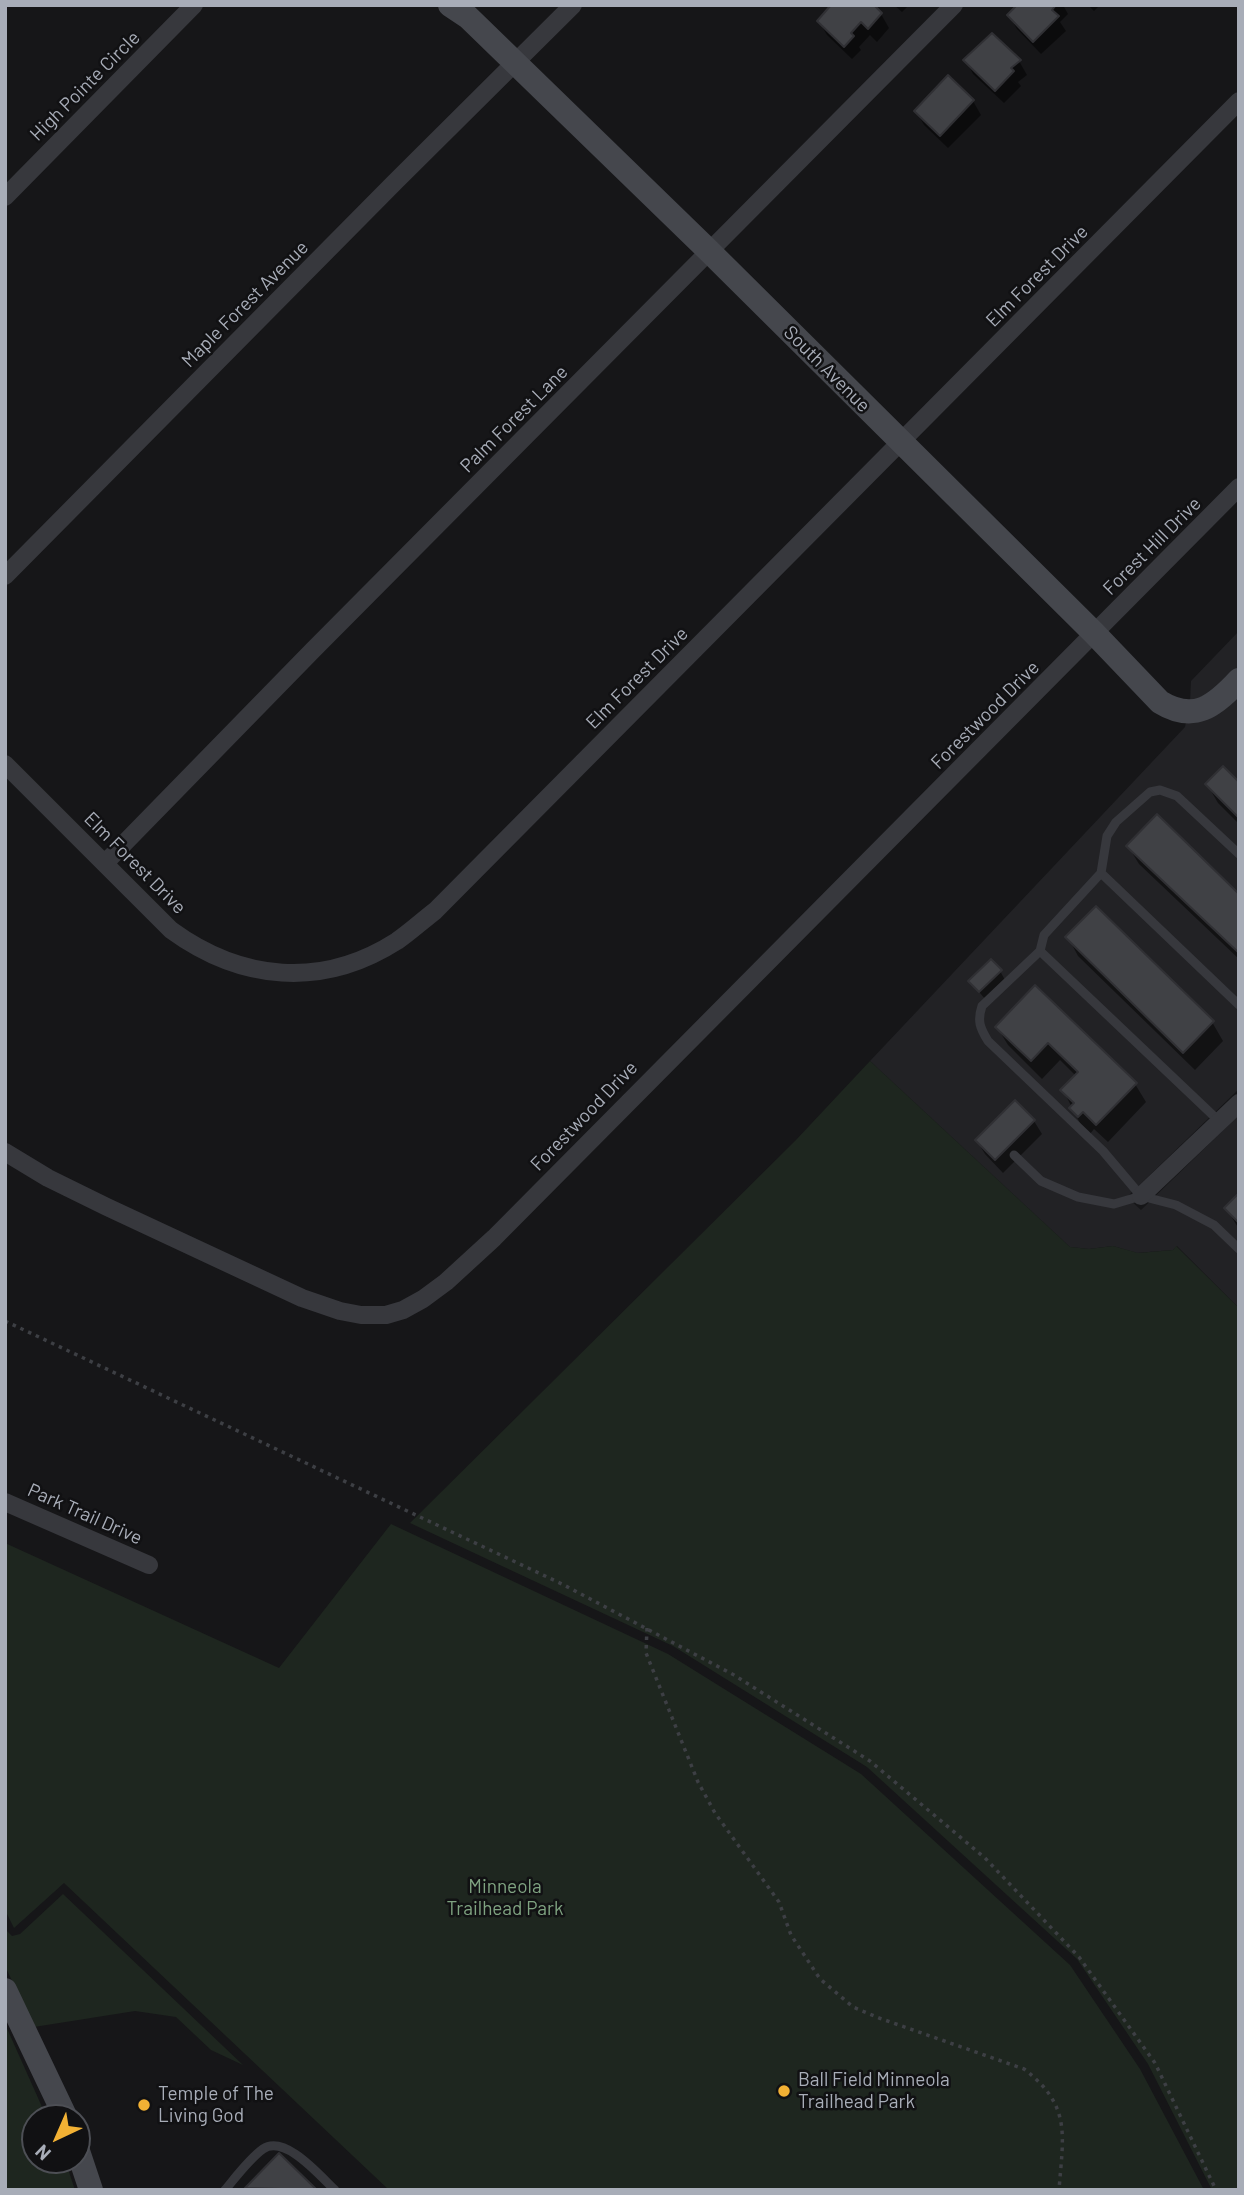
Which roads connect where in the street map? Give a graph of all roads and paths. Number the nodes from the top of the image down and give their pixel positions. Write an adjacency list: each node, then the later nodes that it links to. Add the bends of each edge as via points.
1 (194, 5): 7 (street, High Pointe Circle)
2 (450, 5): 5 (street, South Avenue)
3 (573, 5): 5 (street)
4 (954, 5): 8 (street, Palm Forest Lane)
5 (516, 64): 8 (street, South Avenue); 11 (street, Maple Forest Avenue)
6 (1239, 101): 9 (street, Elm Forest Drive)
7 (5, 197)
8 (709, 251): 9 (street, South Avenue); 16 (street, Palm Forest Lane)
9 (900, 443): 12 (street, South Avenue); 16 (street, Elm Forest Drive, via 435,911 368,957 339,968 280,974 221,960 171,930)
10 (1239, 487): 12 (street, Forest Hill Drive)
11 (5, 576)
12 (1094, 633): 13 (street, South Avenue, via 1171,709 1185,712 1210,706); 22 (street, Forestwood Drive, via 494,1238 446,1282 403,1310 361,1315 302,1298 48,1178)
13 (1239, 680)
14 (5, 764): 16 (street, Elm Forest Drive)
15 (1239, 854): 17 (lane, via 1177,796 1160,789 1150,792 1116,822 1107,836)
16 (105, 863)
17 (1101, 873): 18 (lane, via 1044,935); 19 (lane)
18 (1040, 951): 21 (lane); 24 (lane, via 982,1006 979,1028 1103,1151)
19 (1239, 1005)
20 (1238, 1104): 21 (street)
21 (1219, 1121): 24 (street)
22 (5, 1152)
23 (1014, 1155): 24 (lane, via 1041,1181 1078,1197 1114,1204)
24 (1141, 1196): 25 (lane, via 1176,1205 1214,1225)
25 (1239, 1249)
26 (5, 1321): 29 (path)
27 (5, 1502): 28 (street, Park Trail Drive)
28 (149, 1565)
29 (647, 1628): 34 (path, via 646,1653 698,1782 779,1902 791,1935 820,1979 853,2007 1024,2069 1042,2082 1061,2116); 35 (path, via 734,1675 870,1761 985,1858 1079,1957 1155,2063)
30 (5, 1990): 31 (street)
31 (59, 2104)
32 (225, 2190): 33 (lane, via 263,2149 275,2146 293,2151)
33 (335, 2190)
34 (1059, 2190)
35 (1216, 2190)

